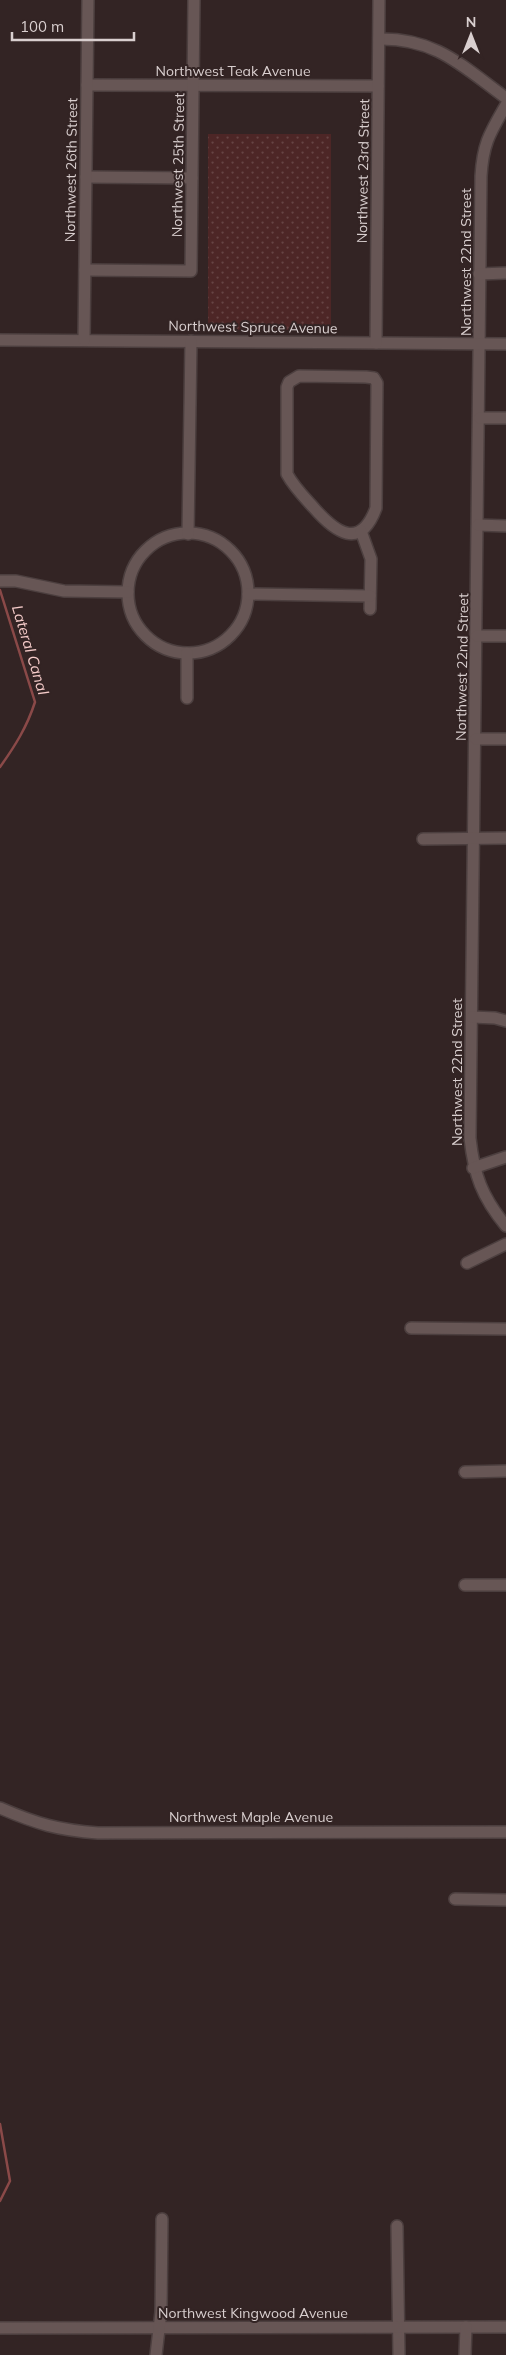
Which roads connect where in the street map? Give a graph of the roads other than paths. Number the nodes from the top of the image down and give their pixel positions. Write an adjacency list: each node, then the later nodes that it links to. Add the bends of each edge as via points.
1 (88, 0): 5 (street, Northwest 26th Street)
2 (194, 0): 6 (street, Northwest 25th Street)
3 (379, 0): 4 (street, Northwest 23rd Street)
4 (379, 39): 7 (street, Northwest 23rd Street); 8 (street, via 399,38 442,52)
5 (88, 86): 6 (street, Northwest Teak Avenue); 10 (street, Northwest 26th Street)
6 (194, 86): 7 (street, Northwest Teak Avenue); 11 (street, Northwest 25th Street)
7 (378, 86): 18 (street, Northwest 23rd Street)
8 (506, 98)
9 (506, 105): 13 (street, Northwest 22nd Street, via 482,152)
10 (86, 177): 11 (street); 12 (street, Northwest 26th Street)
11 (192, 178): 12 (street, Northwest 25th Street, via 191,271)
12 (85, 270): 16 (street, Northwest 26th Street)
13 (479, 274): 14 (street); 19 (street, Northwest 22nd Street)
14 (506, 274)
15 (0, 340): 16 (street, Northwest Spruce Avenue)
16 (84, 340): 17 (street, Northwest Spruce Avenue)
17 (191, 342): 18 (street, Northwest Spruce Avenue); 26 (street)
18 (376, 343): 19 (street, Northwest Spruce Avenue)
19 (480, 344): 20 (street, Northwest Spruce Avenue); 21 (street, Northwest 22nd Street)
20 (506, 344)
21 (480, 418): 22 (street); 23 (street, Northwest 22nd Street)
22 (506, 418)
23 (478, 525): 24 (street); 32 (street, Northwest 22nd Street)
24 (506, 526)
25 (361, 531): 25 (street, via 350,534 338,532 330,526 287,474 287,387 294,378 366,377 374,378 377,383 376,508 372,521); 30 (street, via 371,559)
26 (188, 534): 28 (street, via 173,535 154,543 139,558 130,576); 29 (street, via 212,538 228,548 240,562)
27 (0, 581): 28 (street, via 64,591)
28 (128, 592): 34 (street, via 132,617 144,634 160,647)
29 (248, 594): 30 (street); 34 (street, via 244,616 234,632 220,644 201,652)
30 (370, 596): 31 (street)
31 (370, 609)
32 (477, 636): 33 (street); 36 (street, Northwest 22nd Street)
33 (506, 636)
34 (187, 653): 35 (street)
35 (187, 698)
36 (476, 739): 37 (street); 38 (street, Northwest 22nd Street)
37 (506, 739)
38 (474, 838): 39 (street); 40 (street); 41 (street, Northwest 22nd Street)
39 (506, 838)
40 (423, 839)
41 (472, 1017): 42 (street); 44 (street, Northwest 22nd Street, via 470,1138)
42 (506, 1021)
43 (506, 1157): 44 (street)
44 (473, 1168): 45 (street, Northwest 22nd Street, via 482,1192)
45 (506, 1226)
46 (506, 1244): 47 (street)
47 (467, 1263)
48 (411, 1328): 49 (street)
49 (506, 1329)
50 (506, 1471): 51 (street)
51 (465, 1472)
52 (465, 1585): 53 (street)
53 (506, 1585)
54 (0, 1808): 55 (street, Northwest Maple Avenue, via 61,1830 98,1833)
55 (506, 1832)
56 (455, 1900): 57 (street)
57 (506, 1900)
58 (162, 2219): 63 (street)
59 (397, 2226): 64 (street)
60 (466, 2327): 61 (street, Northwest Kingwood Avenue); 64 (street, Northwest Kingwood Avenue); 67 (street)
61 (506, 2327)
62 (0, 2328): 63 (street, Northwest Kingwood Avenue)
63 (160, 2328): 64 (street, Northwest Kingwood Avenue); 65 (street)
64 (398, 2328): 66 (street)
65 (156, 2355)
66 (399, 2355)
67 (465, 2355)

